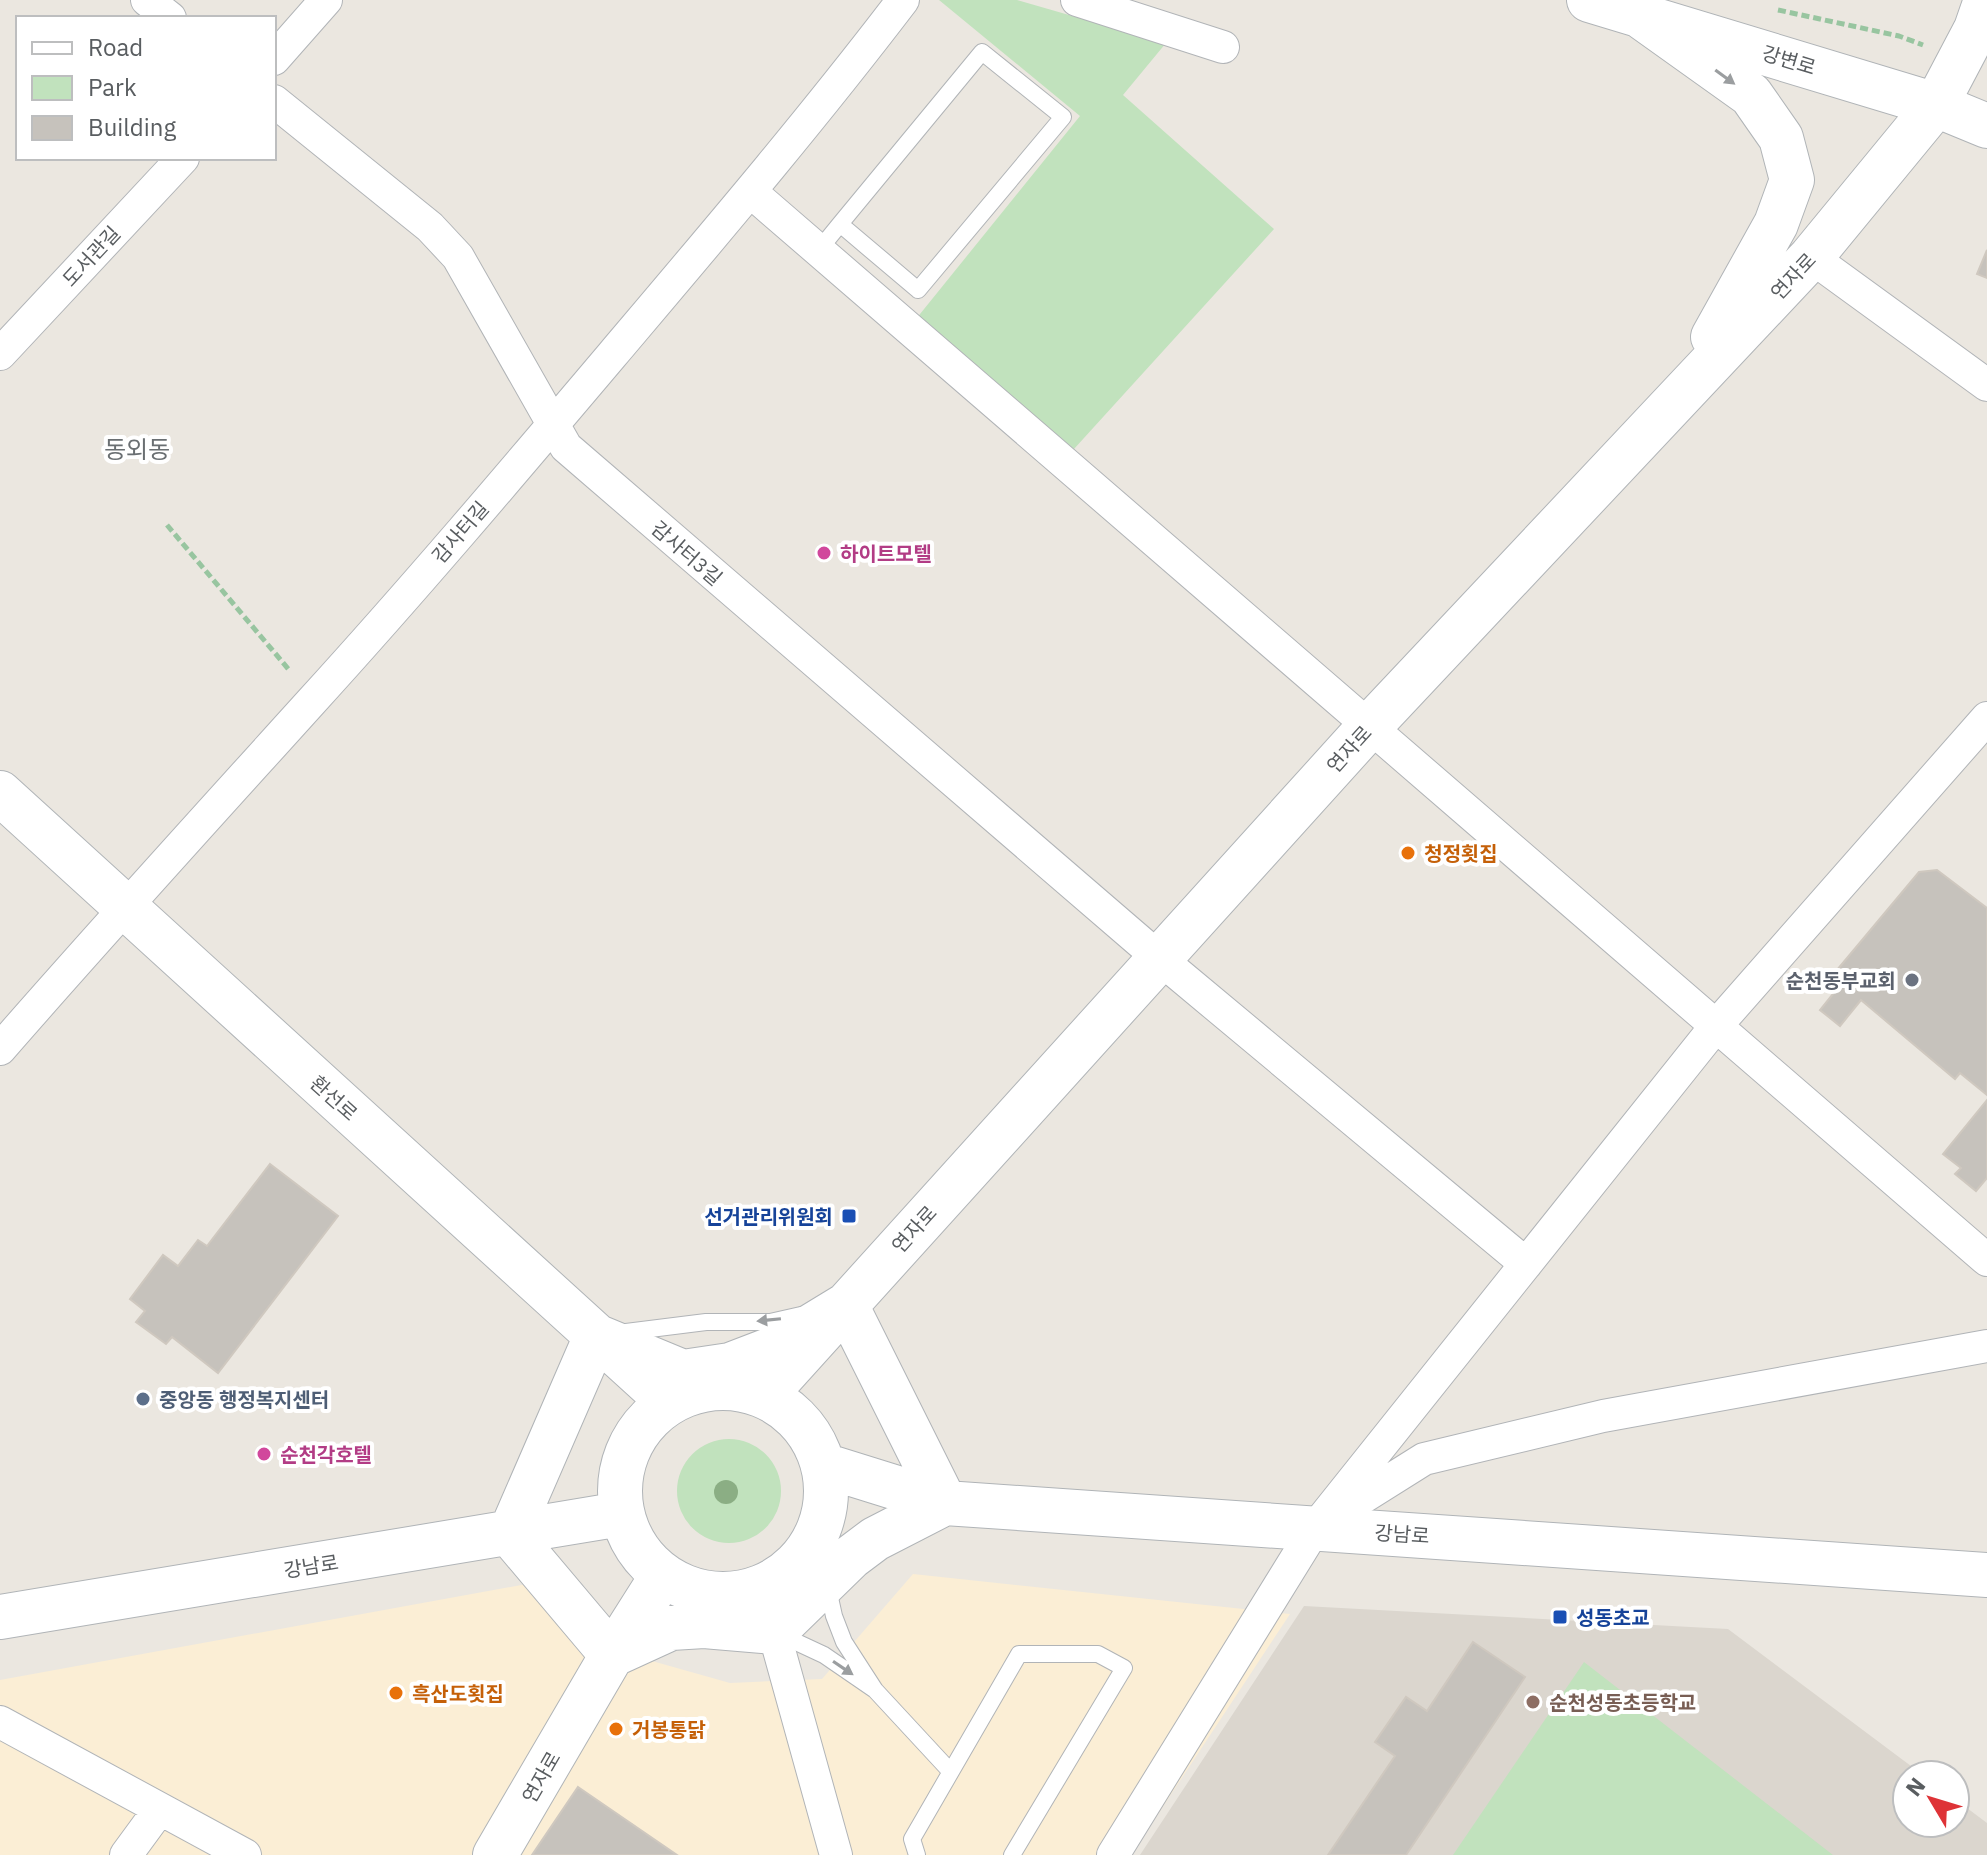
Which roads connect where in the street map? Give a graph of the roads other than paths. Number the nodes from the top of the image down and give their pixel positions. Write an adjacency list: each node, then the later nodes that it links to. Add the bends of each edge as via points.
1 (147, 0): 8 (street)
2 (326, 0): 10 (street)
3 (903, 0): 15 (street, 감사터길)
4 (1077, 0): 9 (street)
5 (1589, 0): 6 (main road, 강변로)
6 (1639, 15): 12 (main road, 강변로); 21 (main road, one-way to 21, via 1751,95 1781,138 1792,180 1776,224)
7 (1981, 15): 12 (main road, 연자로)
8 (167, 16)
9 (1223, 47)
10 (276, 57)
11 (276, 103): 22 (street, 감사터3길, via 430,227 458,257)
12 (1936, 105): 13 (main road, 강변로); 18 (main road, 연자로)
13 (1987, 126)
14 (181, 160): 19 (street, 도서관길)
15 (751, 192): 17 (street); 22 (street, 감사터길)
16 (840, 224): 16 (lane, via 982,52 1063,117 918,290); 17 (lane)
17 (818, 251): 24 (street)
18 (1811, 257): 20 (street); 21 (main road, 연자로)
19 (0, 354)
20 (1987, 385)
21 (1680, 396): 24 (main road, 연자로)
22 (552, 426): 26 (street, 감사터길); 27 (street, 감사터3길, via 566,447)
23 (1987, 718): 28 (street)
24 (1368, 728): 27 (main road, 연자로); 28 (street)
25 (0, 793): 26 (main road, 환선로)
26 (124, 906): 29 (street, 감사터길); 33 (main road, 환선로)
27 (1159, 958): 31 (street, 감사터3길); 32 (main road, 연자로)
28 (1716, 1026): 30 (street); 31 (street)
29 (0, 1049)
30 (1985, 1254)
31 (1526, 1264): 40 (street)
32 (846, 1305): 33 (main road, one-way to 33, via 777,1347 730,1365 683,1372); 35 (main road, 연자로); 38 (main road)
33 (596, 1336): 36 (main road, 환선로); 41 (main road)
34 (1987, 1346): 40 (street, via 1603,1416 1424,1459)
35 (765, 1395): 36 (main road, via 733,1387 699,1389); 37 (main road, via 792,1413 812,1437)
36 (669, 1402): 39 (main road, via 644,1423 627,1450 619,1482)
37 (823, 1465): 38 (main road, 강남로); 42 (main road, via 827,1495)
38 (945, 1503): 40 (main road, 강남로); 45 (main road, via 875,1539)
39 (621, 1514): 41 (main road, 강남로); 44 (main road, via 643,1559)
40 (1315, 1528): 43 (main road, 강남로); 60 (street)
41 (510, 1534): 47 (main road, 강남로); 49 (main road)
42 (816, 1535): 45 (lane); 46 (main road, via 793,1568)
43 (1987, 1575)
44 (662, 1576): 46 (main road, via 715,1595 743,1593); 49 (main road, 연자로)
45 (827, 1581): 48 (main road); 50 (lane, via 844,1642)
46 (770, 1583): 48 (street)
47 (0, 1617)
48 (774, 1632): 49 (main road, via 671,1628); 50 (lane, one-way to 50, via 824,1655); 57 (street)
49 (612, 1655): 56 (main road, 연자로)
50 (875, 1690): 52 (lane)
51 (0, 1722): 53 (street)
52 (950, 1771): 58 (lane, via 912,1839); 59 (lane, via 1019,1654 1098,1654 1124,1668)
53 (159, 1810): 54 (street); 55 (street)
54 (126, 1855)
55 (245, 1855)
56 (495, 1855)
57 (836, 1855)
58 (917, 1855)
59 (1012, 1855)
60 (1113, 1855)

